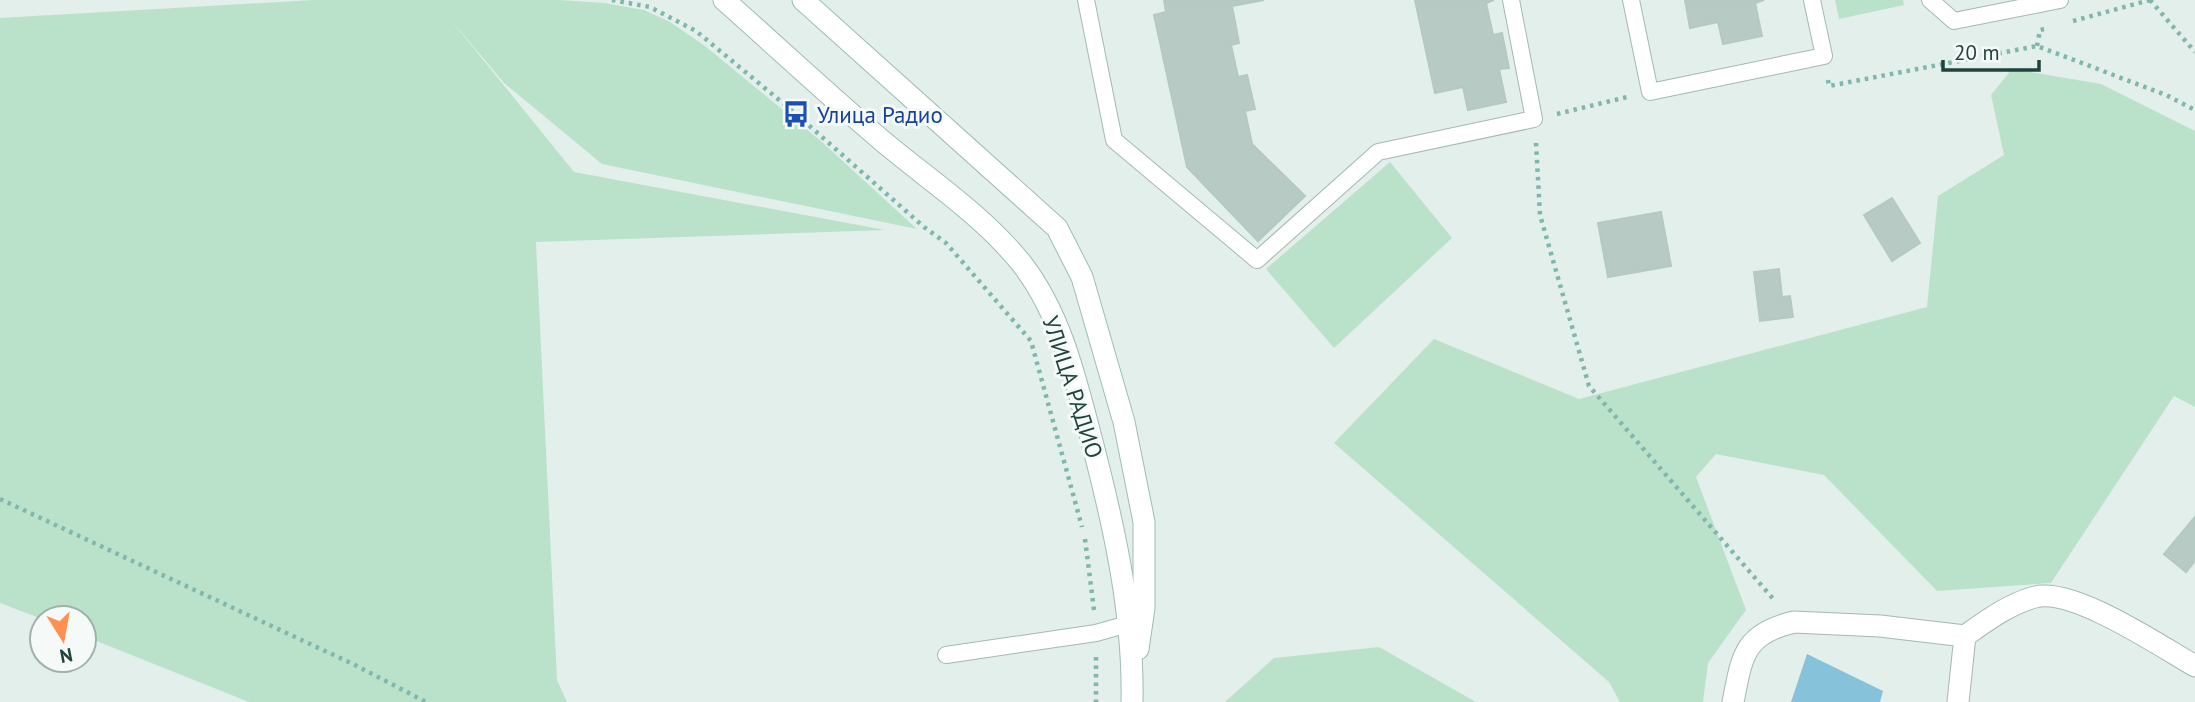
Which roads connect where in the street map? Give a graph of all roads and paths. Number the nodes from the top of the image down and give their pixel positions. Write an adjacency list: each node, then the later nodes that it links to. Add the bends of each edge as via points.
1 (612, 0): 22 (path, via 650,6 696,31 946,243 1031,341 1085,536)
2 (724, 0): 21 (main road, УЛИЦА РАДИО, via 1002,242 1041,292 1069,357 1097,461)
3 (803, 0): 26 (main road, via 1057,228 1082,278 1124,422 1144,522 1144,608)
4 (1086, 0): 18 (lane, via 1114,140 1257,260 1378,152)
5 (1511, 0): 18 (lane)
6 (1632, 0): 16 (lane)
7 (1812, 0): 15 (lane)
8 (1930, 0): 9 (lane, via 1954,21)
9 (2060, 0)
10 (2150, 0): 11 (path); 14 (path)
11 (2064, 23)
12 (2052, 27): 13 (path, via 2040,30)
13 (2037, 46): 15 (path, via 1829,86); 17 (path)
14 (2195, 52)
15 (1824, 56): 16 (lane)
16 (1650, 92): 18 (path)
17 (2195, 110)
18 (1534, 119): 20 (path, via 1540,215 1589,386)
19 (0, 499): 27 (path)
20 (1794, 622): 23 (main road); 29 (main road, via 1770,629 1746,651)
21 (1128, 624): 22 (lane); 26 (main road, УЛИЦА РАДИО)
22 (1096, 633): 24 (lane); 28 (path)
23 (1965, 636): 25 (main road, via 1992,616 2036,596 2055,596 2079,602); 30 (main road)
24 (946, 655)
25 (2195, 666)
26 (1132, 699)
27 (426, 702)
28 (1096, 702)
29 (1733, 702)
30 (1958, 702)

